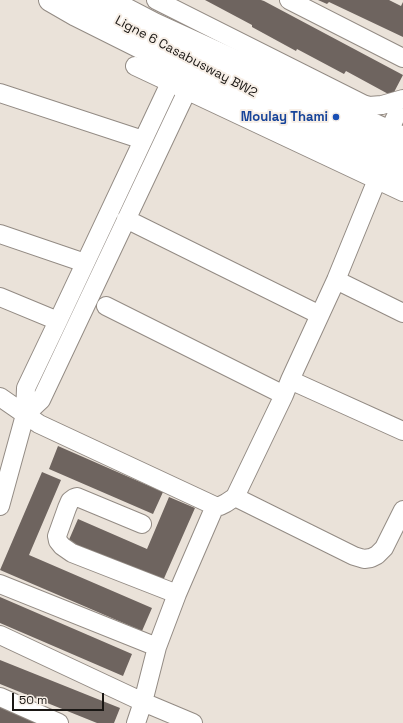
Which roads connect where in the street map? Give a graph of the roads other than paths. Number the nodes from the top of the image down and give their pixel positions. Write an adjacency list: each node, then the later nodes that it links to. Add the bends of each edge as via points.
1 (50, 0): 9 (main road)
2 (79, 0): 13 (street, Ligne 6 Casabusway BW2, via 264,98)
3 (88, 0): 13 (street, Ligne 6 Casabusway BW2)
4 (108, 0): 13 (main road)
5 (156, 0): 11 (street, via 363,104 382,105)
6 (289, 0): 7 (street)
7 (403, 58)
8 (135, 66): 9 (street)
9 (178, 80): 12 (street); 13 (main road); 15 (street)
10 (0, 92): 12 (street)
11 (403, 100): 13 (street)
12 (143, 140): 17 (street)
13 (391, 154): 14 (street); 18 (street)
14 (403, 192)
15 (126, 219): 22 (street); 26 (street, via 41,400)
16 (0, 234): 17 (street)
17 (85, 263): 23 (street)
18 (336, 280): 21 (street); 22 (street)
19 (0, 297): 23 (street)
20 (106, 306): 24 (street)
21 (403, 313)
22 (320, 315): 24 (street)
23 (58, 321): 26 (street, via 26,388)
24 (287, 388): 27 (street); 28 (street)
25 (0, 397): 26 (street)
26 (25, 415): 29 (street); 30 (street, via 39,424)
27 (403, 431)
28 (235, 497): 30 (street, via 220,506); 31 (street, via 364,559 377,555 384,548)
29 (0, 506)
30 (215, 506): 34 (street)
31 (403, 510)
32 (142, 524): 34 (street, via 77,497 70,502 57,536 62,546 72,553)
33 (0, 584): 36 (street)
34 (177, 594): 36 (street)
35 (0, 635): 38 (street)
36 (157, 647): 38 (street)
37 (0, 697): 39 (street)
38 (143, 702): 40 (street); 41 (street)
39 (59, 723)
40 (136, 723)
41 (193, 723)

